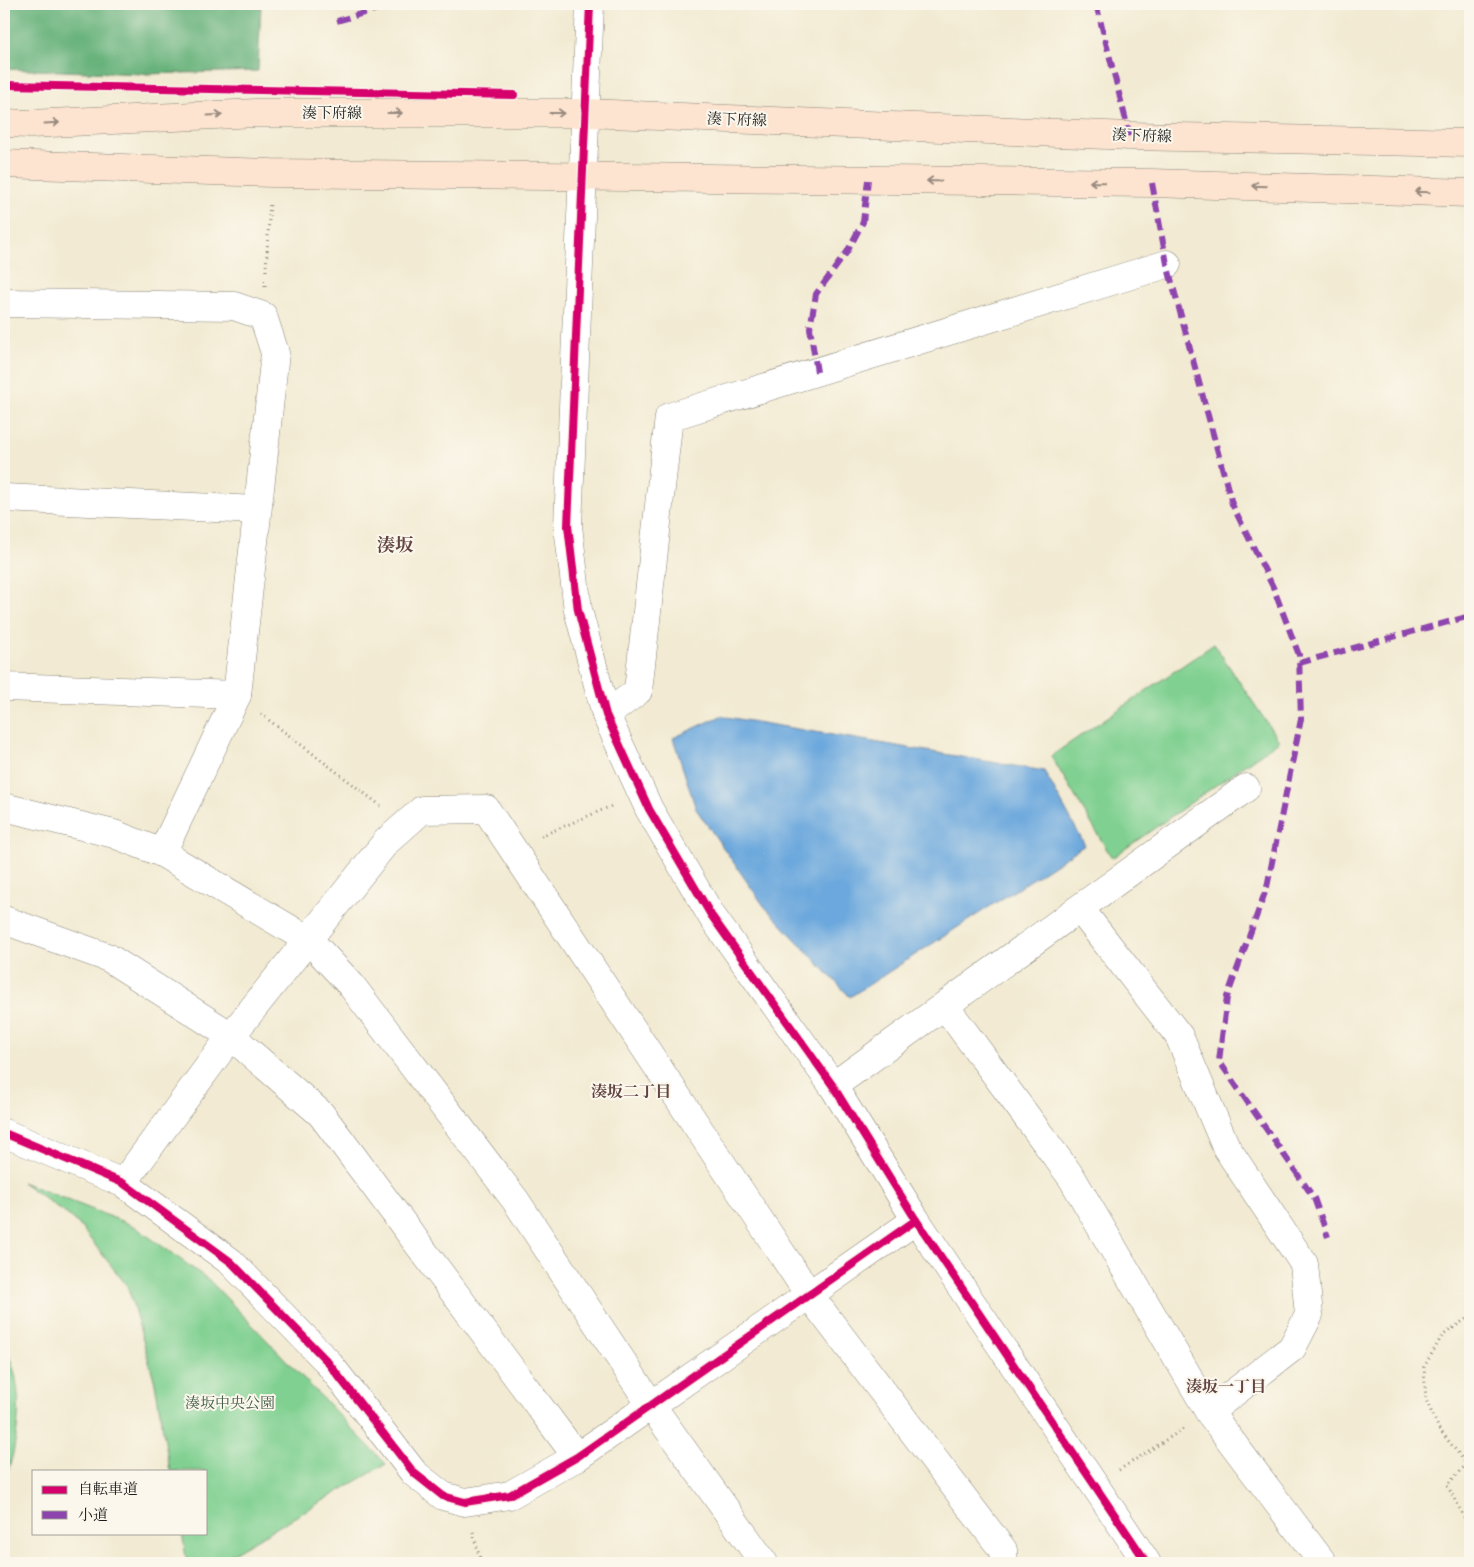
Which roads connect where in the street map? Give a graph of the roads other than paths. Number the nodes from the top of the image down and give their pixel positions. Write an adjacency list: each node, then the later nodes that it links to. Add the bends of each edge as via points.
1 (590, 4): 2 (street)
2 (587, 114): 3 (main road, 湊下府線, one-way to 2, via 256,113); 4 (main road, 湊下府線, via 1130,136); 6 (street)
3 (4, 123)
4 (1470, 144)
5 (4, 164): 6 (main road, via 272,173)
6 (582, 178): 7 (main road, one-way to 6, via 1152,183); 14 (street, via 568,526 578,610)
7 (1470, 193)
8 (1167, 264): 14 (street, via 669,417 638,691)
9 (4, 303): 11 (street, via 234,306 263,316 275,353)
10 (4, 498): 11 (street)
11 (258, 510): 13 (street)
12 (4, 687): 13 (street)
13 (237, 695): 17 (street)
14 (606, 715): 23 (street, via 642,793 711,915)
15 (1246, 788): 18 (street)
16 (4, 807): 17 (street, via 114,834)
17 (162, 853): 20 (street)
18 (1080, 909): 21 (street); 29 (street, via 1179,1036 1226,1147 1304,1264 1309,1315 1292,1348)
19 (4, 920): 22 (street, via 109,958)
20 (310, 941): 22 (street); 27 (street, via 386,842 422,810 486,809); 28 (street, via 351,985 516,1201)
21 (945, 1006): 23 (street); 29 (street, via 1072,1178)
22 (231, 1036): 25 (street); 30 (street, via 321,1114)
23 (833, 1086): 26 (street)
24 (4, 1133): 25 (street)
25 (123, 1183): 30 (street, via 231,1262 326,1360 414,1472 443,1496 465,1502 510,1495)
26 (916, 1220): 27 (street); 33 (street)
27 (810, 1296): 28 (street); 32 (street, via 1003,1550)
28 (652, 1405): 30 (street); 31 (street)
29 (1209, 1412): 34 (street)
30 (577, 1457)
31 (763, 1563)
32 (1004, 1563)
33 (1147, 1563)
34 (1323, 1563)

